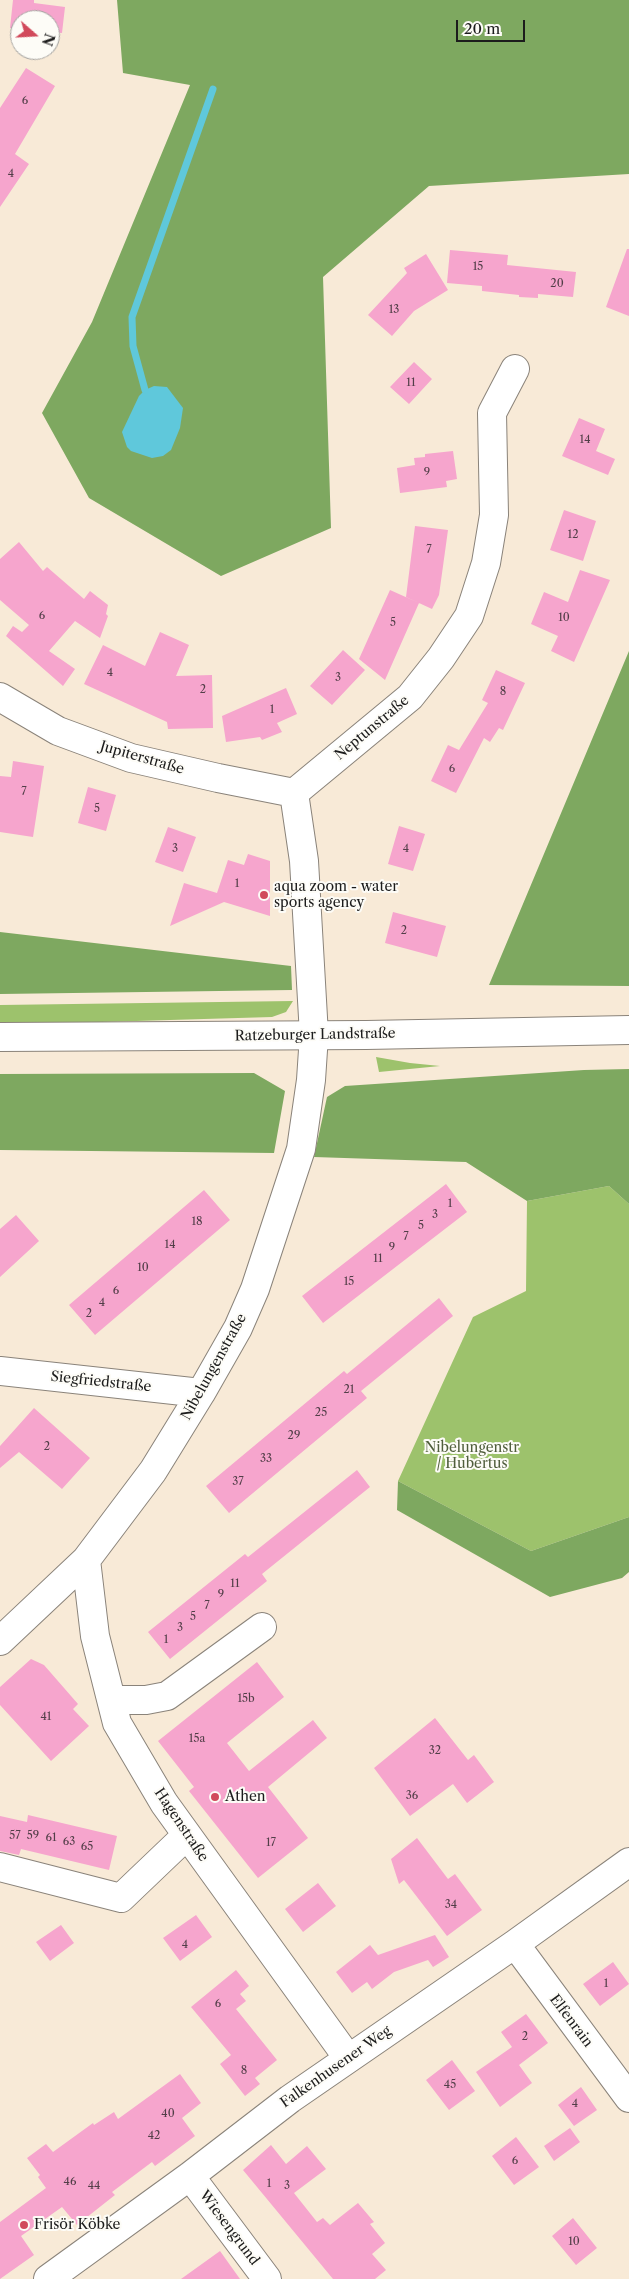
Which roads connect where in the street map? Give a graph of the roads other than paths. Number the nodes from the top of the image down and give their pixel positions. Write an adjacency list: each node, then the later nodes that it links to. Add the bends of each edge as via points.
1 (515, 369): 3 (street, Neptunstraße, via 492,413 494,515 486,563 469,616 410,698)
2 (0, 697): 3 (street, Jupiterstraße, via 58,731 131,758)
3 (294, 792): 5 (street, via 304,860)
4 (629, 1030): 5 (street, Ratzeburger Landstraße)
5 (314, 1035): 6 (street, Ratzeburger Landstraße); 8 (street, Nibelungenstraße, via 301,1149 255,1289 238,1328)
6 (0, 1037)
7 (0, 1371): 8 (street, Siegfriedstraße)
8 (201, 1393): 9 (street, Nibelungenstraße, via 153,1471)
9 (86, 1560): 11 (street, Nibelungenstraße); 12 (street, Hagenstraße, via 95,1636)
10 (262, 1627): 12 (street, via 167,1696)
11 (0, 1641)
12 (112, 1700): 13 (street, Hagenstraße, via 117,1723 164,1803)
13 (187, 1835): 15 (street, via 121,1898); 17 (street, Hagenstraße)
14 (629, 1862): 16 (street, Falkenhusener Weg)
15 (0, 1867)
16 (514, 1944): 17 (street, Falkenhusener Weg); 18 (street, Elfenrain)
17 (348, 2058): 19 (street, Falkenhusener Weg)
18 (629, 2098)
19 (190, 2176): 20 (street, Falkenhusener Weg); 21 (street, Wiesengrund)
20 (48, 2279)
21 (267, 2279)

